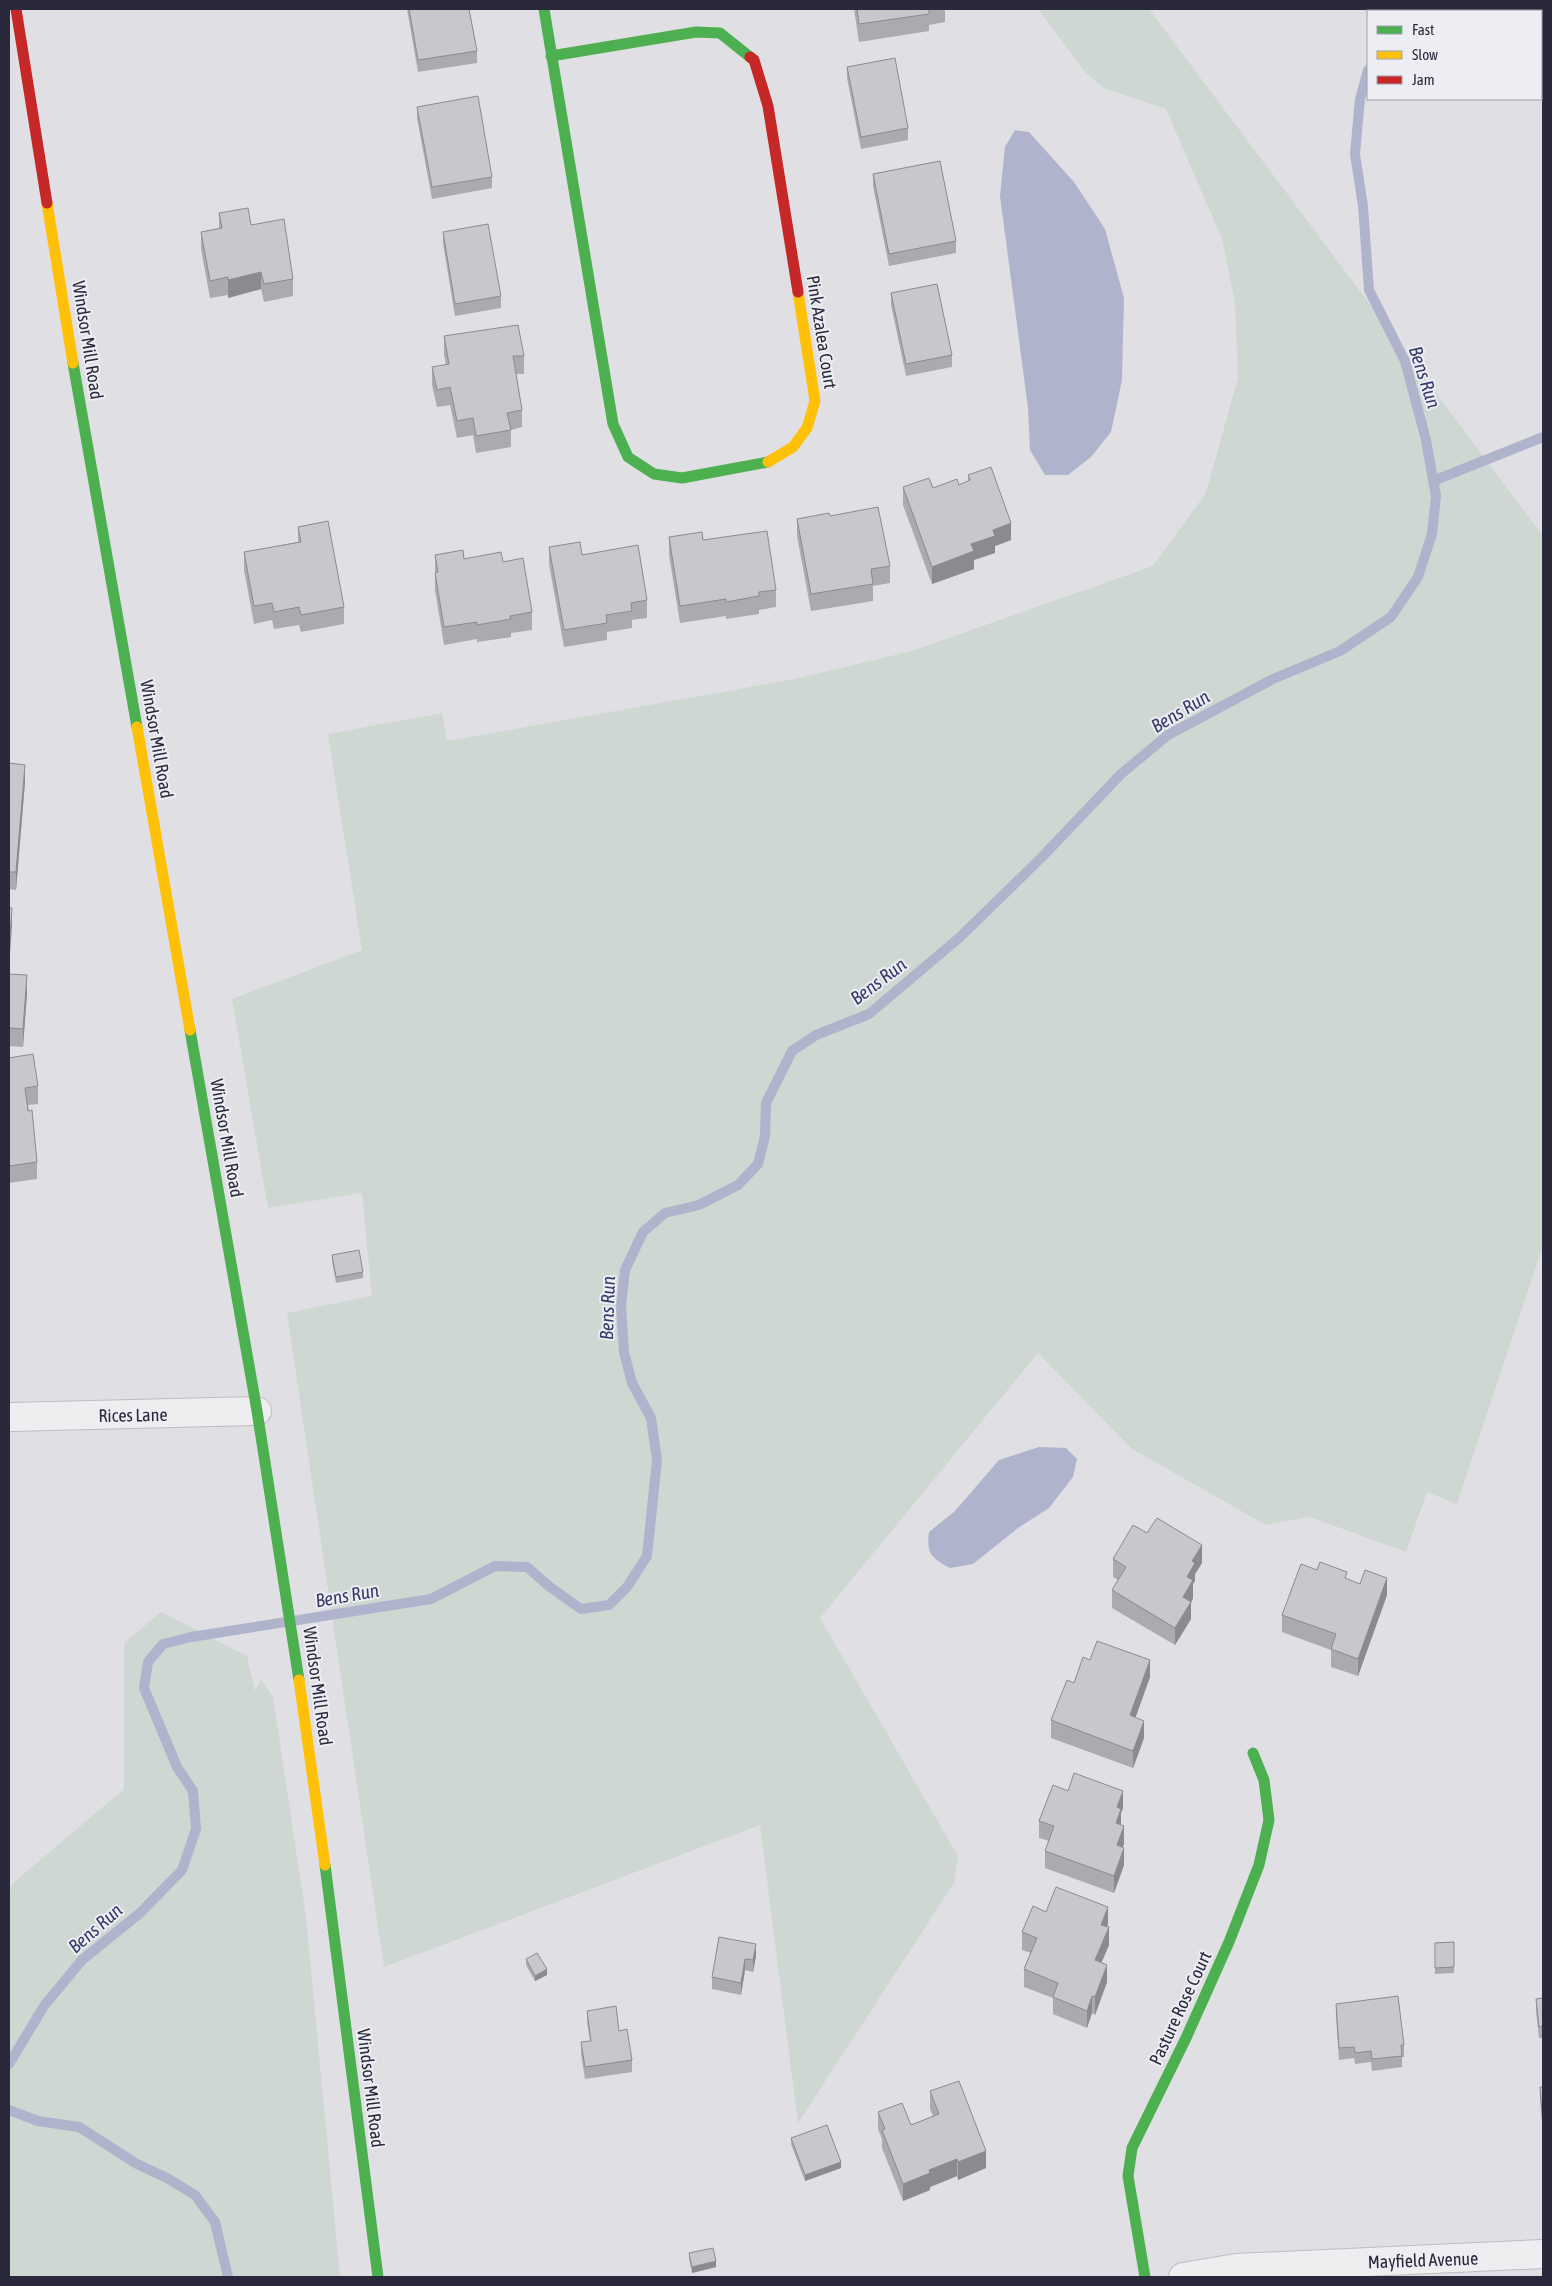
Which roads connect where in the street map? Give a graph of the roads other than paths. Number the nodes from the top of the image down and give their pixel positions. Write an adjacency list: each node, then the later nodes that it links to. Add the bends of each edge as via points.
1 (16, 9): 4 (main road, Windsor Mill Road, via 82,416)
2 (544, 9): 3 (main road, Pink Azalea Court)
3 (551, 56): 3 (main road, Pink Azalea Court, via 613,424 628,457 654,474 682,478 770,462 793,447 807,428 815,401 768,106 754,60 720,33 696,32)
4 (257, 1411): 5 (street, Rices Lane); 8 (main road, Windsor Mill Road, via 323,1846)
5 (9, 1417)
6 (1253, 1754): 9 (main road, Pasture Rose Court, via 1264,1780 1269,1820 1258,1865 1229,1942 1132,2148 1128,2176)
7 (1543, 2254): 10 (street, Mayfield Avenue, via 1236,2268)
8 (378, 2277)
9 (1145, 2277)
10 (1183, 2277)

